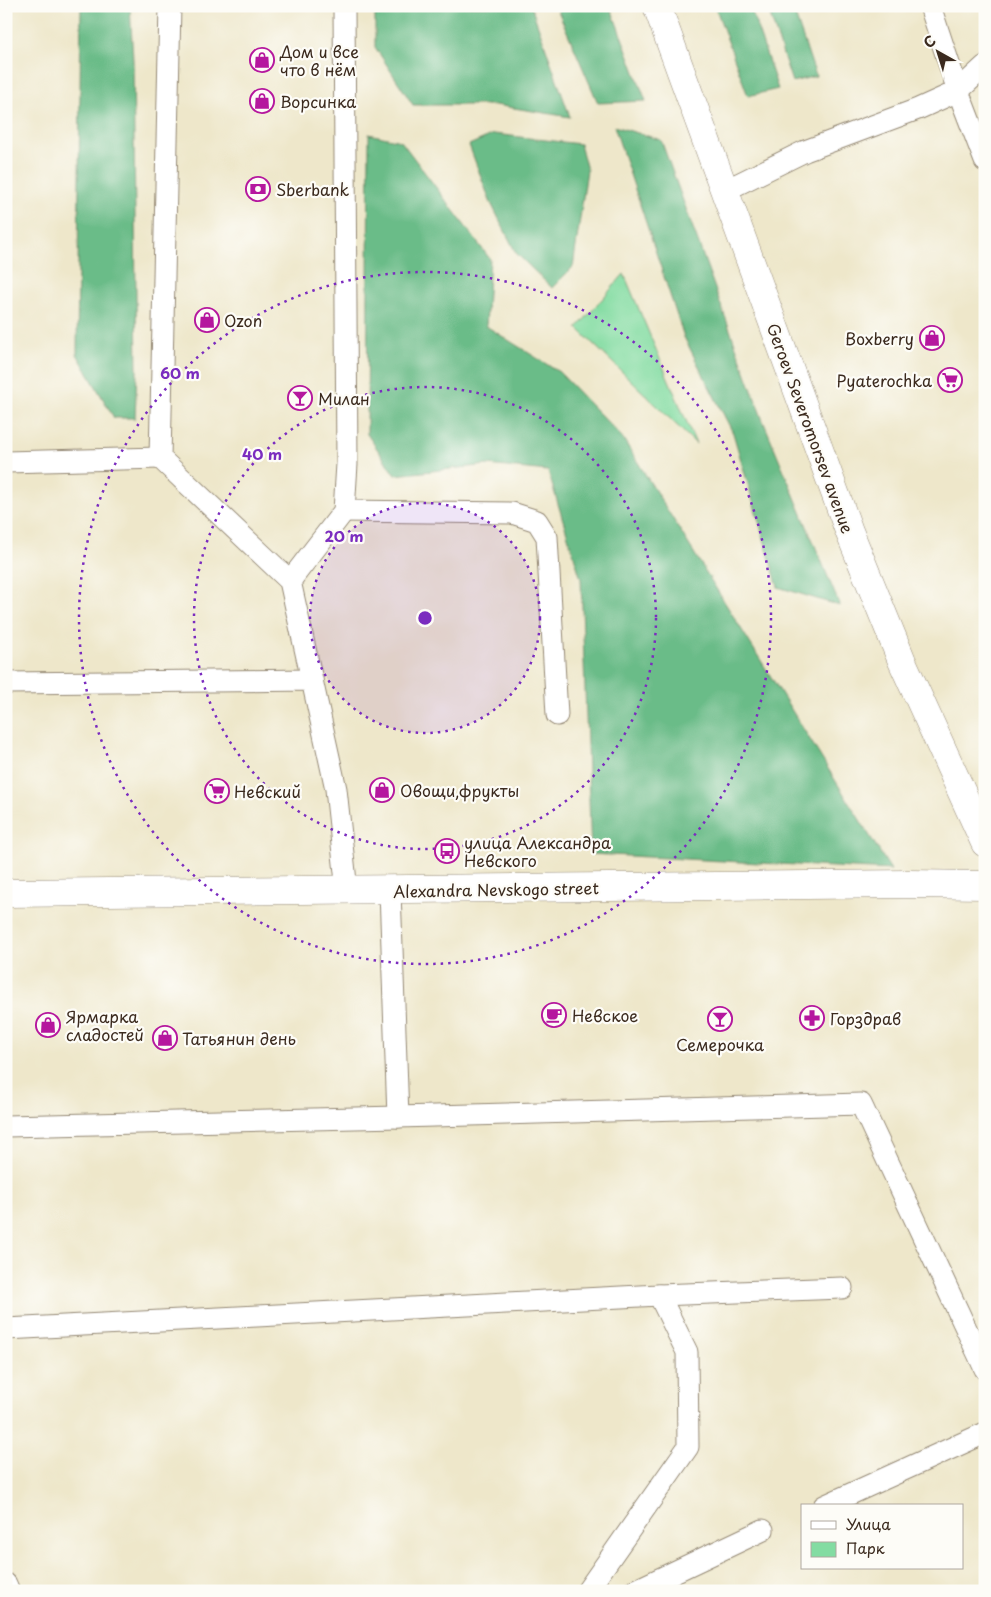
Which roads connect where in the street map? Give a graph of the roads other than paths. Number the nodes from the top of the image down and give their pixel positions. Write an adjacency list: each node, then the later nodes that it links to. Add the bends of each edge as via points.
1 (170, 6): 9 (lane)
2 (344, 6): 11 (lane, via 347,444)
3 (657, 6): 8 (street, Geroev Severomorsev avenue)
4 (930, 6): 6 (lane)
5 (985, 66): 6 (lane)
6 (958, 91): 7 (lane); 8 (lane, via 805,151)
7 (985, 160)
8 (724, 191): 16 (street, Geroev Severomorsev avenue, via 849,531 902,661)
9 (160, 458): 10 (lane); 12 (lane)
10 (6, 462)
11 (344, 511): 12 (lane); 15 (lane, via 512,513 536,521 547,537)
12 (290, 581): 13 (lane)
13 (312, 680): 14 (lane); 19 (lane, via 336,789)
14 (6, 683)
15 (557, 715)
16 (985, 843)
17 (985, 885): 18 (street, Alexandra Nevskogo street)
18 (390, 890): 19 (street, Alexandra Nevskogo street); 21 (lane)
19 (347, 891): 20 (street, Alexandra Nevskogo street)
20 (6, 893)
21 (398, 1117): 22 (lane); 26 (lane, via 861,1104)
22 (6, 1126)
23 (842, 1288): 24 (lane)
24 (659, 1295): 25 (lane); 32 (lane, via 688,1352 688,1447)
25 (6, 1328)
26 (985, 1369)
27 (985, 1433): 28 (lane)
28 (828, 1504)
29 (763, 1530): 33 (lane)
30 (6, 1584): 31 (lane)
31 (9, 1591)
32 (587, 1591)
33 (634, 1591)

